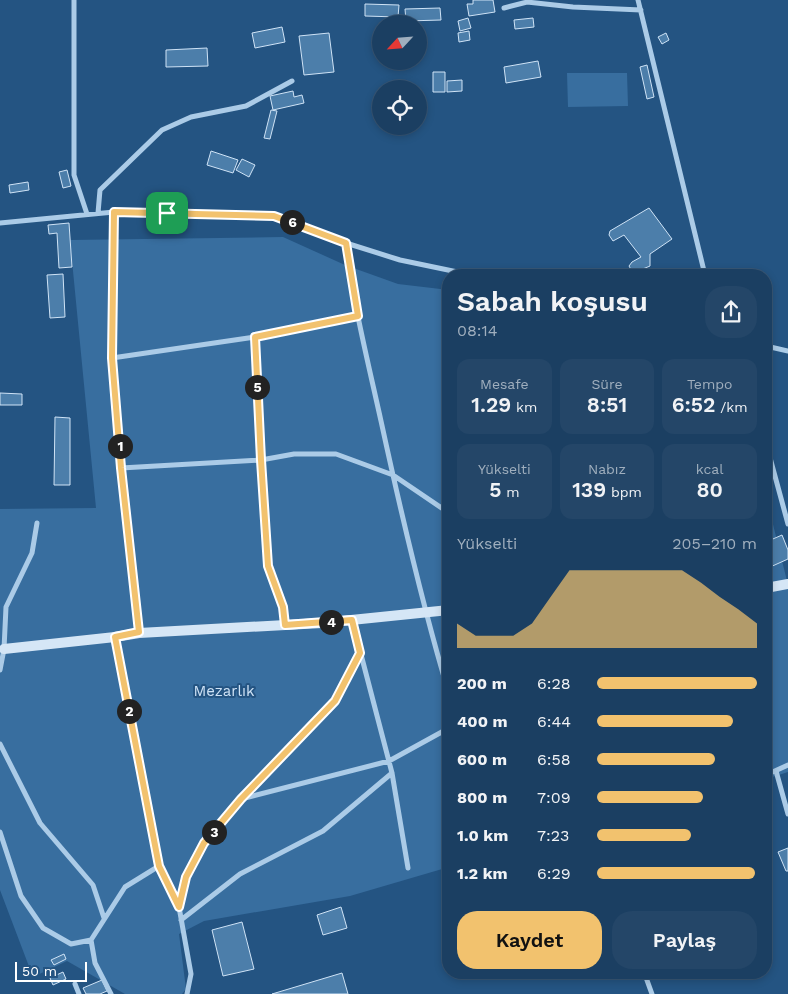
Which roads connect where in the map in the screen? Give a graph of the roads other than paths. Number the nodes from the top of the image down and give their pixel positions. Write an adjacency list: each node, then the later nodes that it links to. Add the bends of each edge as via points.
1 (74, 0): 9 (street, via 74,175)
2 (638, 0): 5 (street)
3 (527, 1): 4 (street); 5 (street)
4 (504, 8)
5 (641, 10): 13 (street)
6 (292, 81): 8 (street, via 246,106 190,117 162,130 100,190)
7 (114, 212): 8 (street); 11 (street, via 274,216); 18 (street)
8 (98, 213): 9 (street)
9 (87, 214): 10 (street)
10 (0, 223)
11 (346, 243): 12 (street); 14 (street)
12 (443, 269)
13 (704, 269)
14 (358, 316): 15 (street); 22 (street)
15 (255, 337): 18 (street); 19 (street)
16 (772, 347): 17 (street)
17 (788, 351)
18 (112, 358): 21 (street)
19 (261, 460): 21 (street); 22 (street, via 294,454 336,454); 31 (street, via 268,566 283,607)
20 (772, 464): 25 (street)
21 (121, 468): 32 (street)
22 (393, 475): 23 (street); 29 (street)
23 (442, 508)
24 (37, 523): 34 (street, via 32,553 6,607)
25 (788, 524)
26 (788, 584): 27 (street)
27 (772, 587)
28 (442, 611): 29 (street)
29 (425, 614): 30 (street); 37 (street)
30 (352, 620): 31 (street); 35 (street)
31 (285, 625): 32 (street)
32 (139, 632): 33 (street)
33 (115, 637): 34 (street); 48 (street)
34 (4, 649): 36 (street)
35 (360, 653): 40 (street); 45 (street, via 335,701)
36 (0, 670)
37 (442, 671)
38 (442, 732): 40 (street)
39 (0, 744): 51 (street, via 40,823 93,885)
40 (389, 761): 43 (street); 45 (street)
41 (788, 765): 42 (street)
42 (776, 770): 44 (street); 46 (street)
43 (392, 772): 49 (street); 52 (street, via 323,831 240,874)
44 (772, 772)
45 (241, 799): 50 (street, via 204,843 186,877)
46 (788, 814)
47 (0, 832): 53 (street, via 21,896 43,928 71,944)
48 (159, 866): 50 (street); 51 (street, via 125,887)
49 (408, 868)
50 (179, 907): 52 (street)
51 (104, 918): 53 (street)
52 (181, 920): 58 (street, via 191,974)
53 (91, 940): 57 (street, via 95,963)
54 (647, 979): 59 (street)
55 (75, 984): 56 (street)
56 (80, 994)
57 (111, 994)
58 (188, 994)
59 (652, 994)

